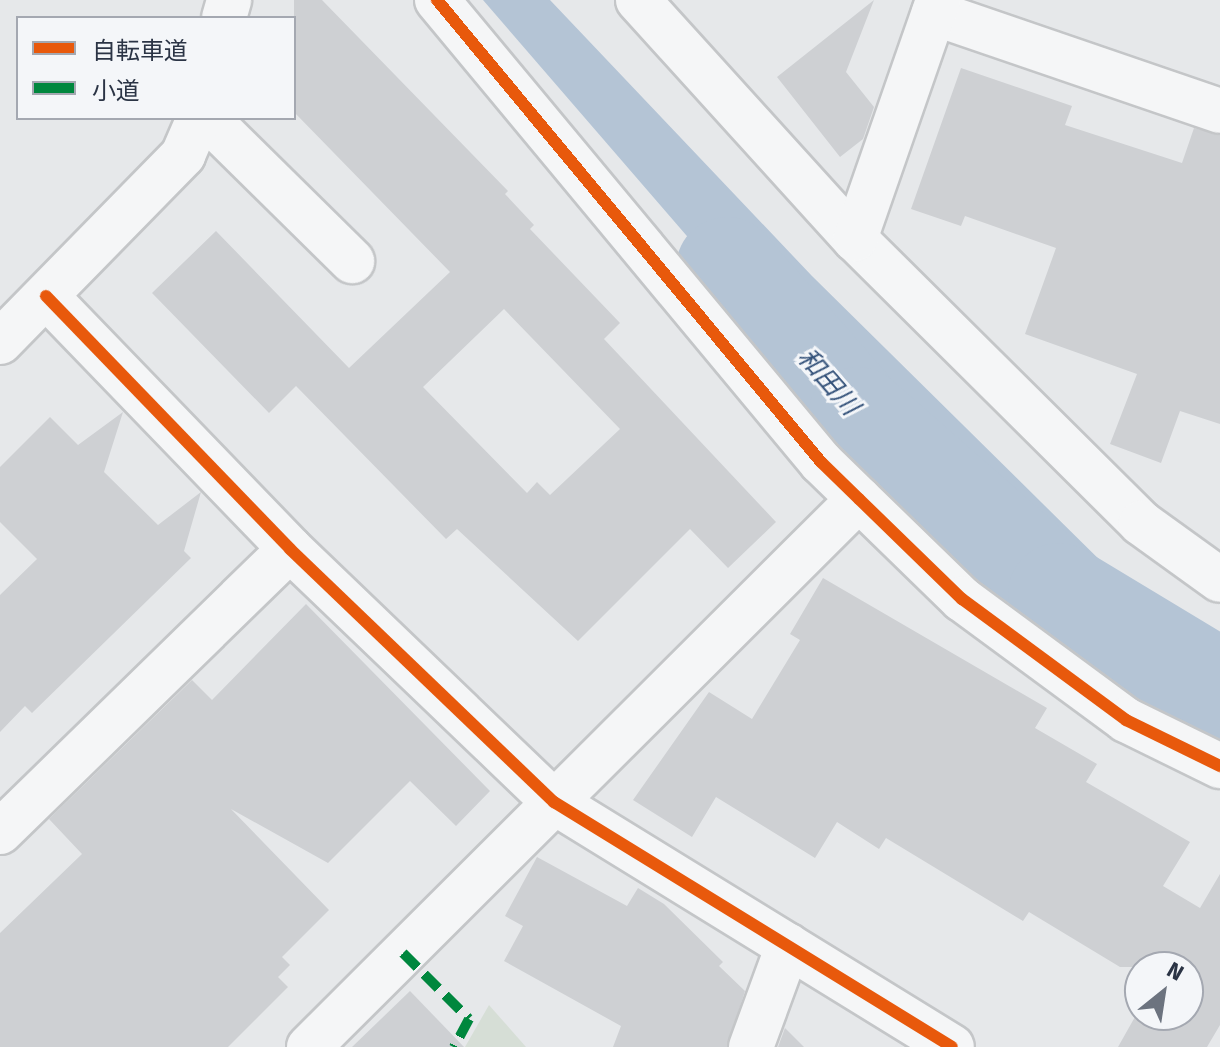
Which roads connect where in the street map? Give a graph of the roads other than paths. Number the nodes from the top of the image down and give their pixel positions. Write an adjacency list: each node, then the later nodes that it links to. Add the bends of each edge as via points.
1 (437, 0): 11 (street, via 821,462)
2 (638, 0): 7 (street)
3 (936, 6): 4 (street); 7 (street)
4 (1220, 111)
5 (198, 120): 9 (street, via 183,155)
6 (209, 120): 8 (street)
7 (855, 239): 13 (street, via 1141,523)
8 (352, 261)
9 (46, 296): 10 (street); 12 (street)
10 (0, 342)
11 (859, 499): 14 (street, via 962,599 1126,720); 15 (street)
12 (290, 549): 15 (street); 16 (street)
13 (1220, 580)
14 (1220, 766)
15 (554, 802): 17 (street); 18 (street)
16 (0, 832)
17 (788, 946): 19 (street); 20 (street)
18 (309, 1047)
19 (751, 1047)
20 (952, 1047)

